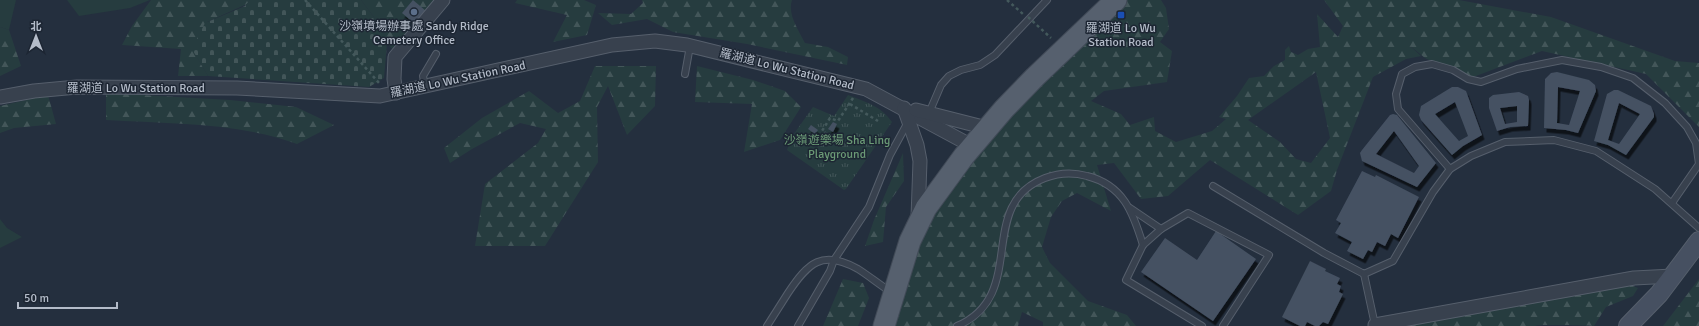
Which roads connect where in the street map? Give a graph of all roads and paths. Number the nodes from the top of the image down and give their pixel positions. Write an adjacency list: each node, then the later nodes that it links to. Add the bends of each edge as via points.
1 (305, 0): 12 (path)
2 (443, 0): 14 (street, via 395,57)
3 (1007, 0): 6 (path, via 1023,14)
4 (1047, 0): 19 (lane, via 995,55 980,65 949,76 941,85)
5 (1116, 0): 22 (main road, via 1035,77)
6 (1028, 9)
7 (1028, 17): 8 (path, bridge)
8 (1051, 38)
9 (690, 46): 11 (lane); 13 (street, 羅湖道 Lo Wu Station Road, via 655,42 612,45); 18 (street, 羅湖道 Lo Wu Station Road, via 866,89)
10 (436, 54): 13 (lane, via 423,76)
11 (685, 74)
12 (380, 84)
13 (425, 87): 14 (street, 羅湖道 Lo Wu Station Road)
14 (396, 93): 16 (street, 羅湖道 Lo Wu Station Road, via 380,96 237,88 77,87)
15 (856, 93): 17 (path)
16 (0, 97)
17 (850, 104): 20 (path); 23 (path, via 838,121 830,118 822,131)
18 (904, 108): 19 (street, 羅湖道 Lo Wu Station Road); 21 (street); 24 (street, 羅湖道 Lo Wu Station Road)
19 (929, 113): 22 (street, 羅湖道 Lo Wu Station Road)
20 (878, 121)
21 (909, 121): 29 (street, via 920,160); 34 (lane, via 890,155 869,207)
22 (987, 128): 24 (main road)
23 (832, 137)
24 (972, 146): 29 (main road, via 926,208)
25 (1450, 169): 27 (lane, via 1471,156 1504,142 1554,140 1596,151); 27 (lane, via 1398,109 1396,94 1402,74 1415,67 1432,64 1481,82 1517,68 1562,60 1601,67 1633,78 1665,103 1687,127 1696,143 1699,164); 35 (lane, via 1433,192 1392,261)
26 (1213, 186): 35 (lane)
27 (1672, 203): 30 (lane)
28 (1130, 208): 31 (lane); 33 (lane); 41 (lane, via 1112,188 1084,175 1063,174 1035,183 1021,195 1007,219 999,273 991,296 977,313)
29 (917, 226): 37 (main road)
30 (1699, 228)
31 (1161, 229): 33 (lane); 43 (lane, via 1188,213 1269,255)
32 (1699, 241): 36 (street)
33 (1143, 245): 42 (lane, via 1126,280)
34 (834, 260): 37 (lane, via 858,269); 39 (lane, via 817,262 809,266); 40 (lane)
35 (1364, 274): 44 (lane)
36 (1673, 276): 44 (street, via 1634,278); 45 (street, via 1660,294)
37 (894, 294): 38 (main road)
38 (887, 325)
39 (766, 326)
40 (798, 326)
41 (957, 326)
42 (1202, 326)
43 (1223, 326)
44 (1373, 326)
45 (1628, 326)

